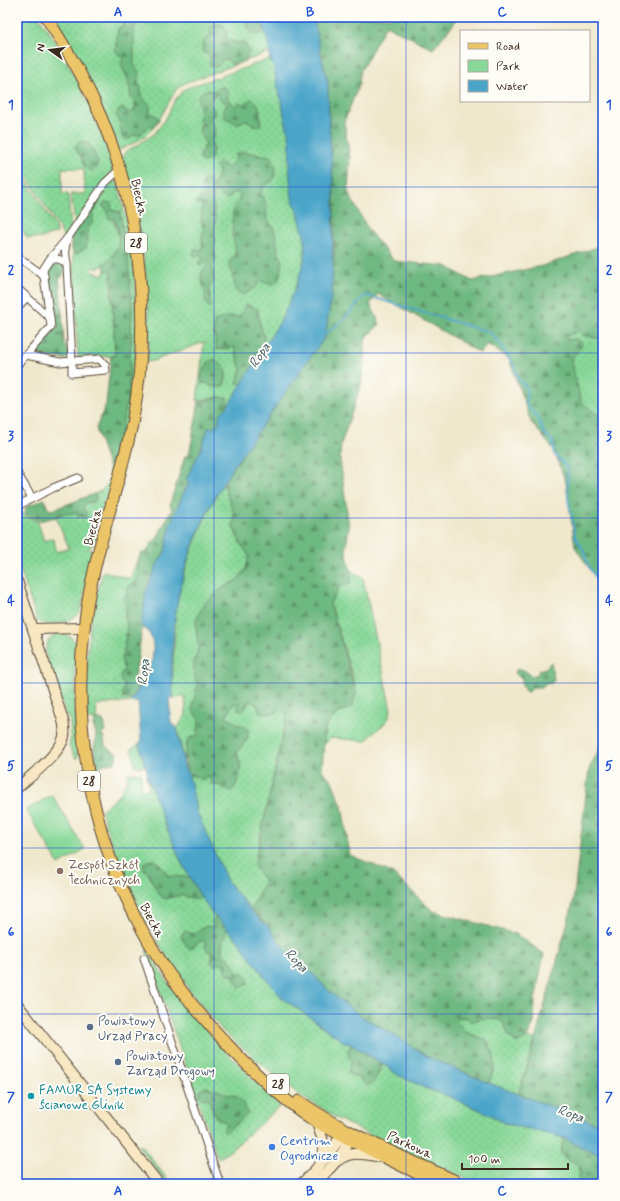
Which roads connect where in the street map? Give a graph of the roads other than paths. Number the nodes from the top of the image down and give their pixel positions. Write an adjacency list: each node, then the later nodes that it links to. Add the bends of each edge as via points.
1 (46, 17): 2 (main road, Biecka / 28, via 94,100)
2 (119, 170): 3 (street, via 105,183); 19 (main road, Biecka / 28, via 135,240 140,286 142,338 139,383 125,455 95,572)
3 (69, 236): 5 (street); 6 (street, via 65,248)
4 (17, 256): 7 (street)
5 (50, 259): 6 (street, via 60,259); 7 (street, via 44,267)
6 (67, 265): 12 (street, via 72,361 60,362)
7 (44, 276): 11 (street)
8 (17, 288): 9 (street)
9 (27, 297): 10 (street); 11 (street)
10 (17, 308)
11 (50, 318): 12 (street, via 50,327)
12 (26, 355): 13 (street)
13 (17, 366)
14 (17, 473): 16 (street)
15 (78, 478): 16 (street)
16 (32, 498): 17 (street)
17 (17, 506)
18 (17, 581): 20 (street)
19 (84, 628): 20 (street); 24 (main road, Biecka / 28, via 80,681 82,730 91,792 103,838 130,907 150,944 184,995)
20 (33, 629): 21 (street, via 62,717 64,736 56,752)
21 (17, 788)
22 (144, 958): 27 (street)
23 (17, 1004): 31 (street)
24 (215, 1032): 25 (main road, Biecka / 28, via 254,1073); 26 (main road, Biecka / 28, via 295,1098)
25 (316, 1122): 26 (main road, Biecka / 28); 30 (street, via 324,1142)
26 (345, 1134): 28 (main road, 28); 29 (street, via 344,1149); 30 (street); 37 (main road, Parkowa / 28)
27 (210, 1157): 32 (street); 33 (street)
28 (384, 1158): 29 (street, via 353,1154 345,1155); 36 (main road, Parkowa / 28)
29 (335, 1162): 35 (street)
30 (320, 1166): 34 (street)
31 (159, 1184)
32 (216, 1184)
33 (220, 1184)
34 (301, 1184)
35 (315, 1184)
36 (440, 1184)
37 (462, 1184)

